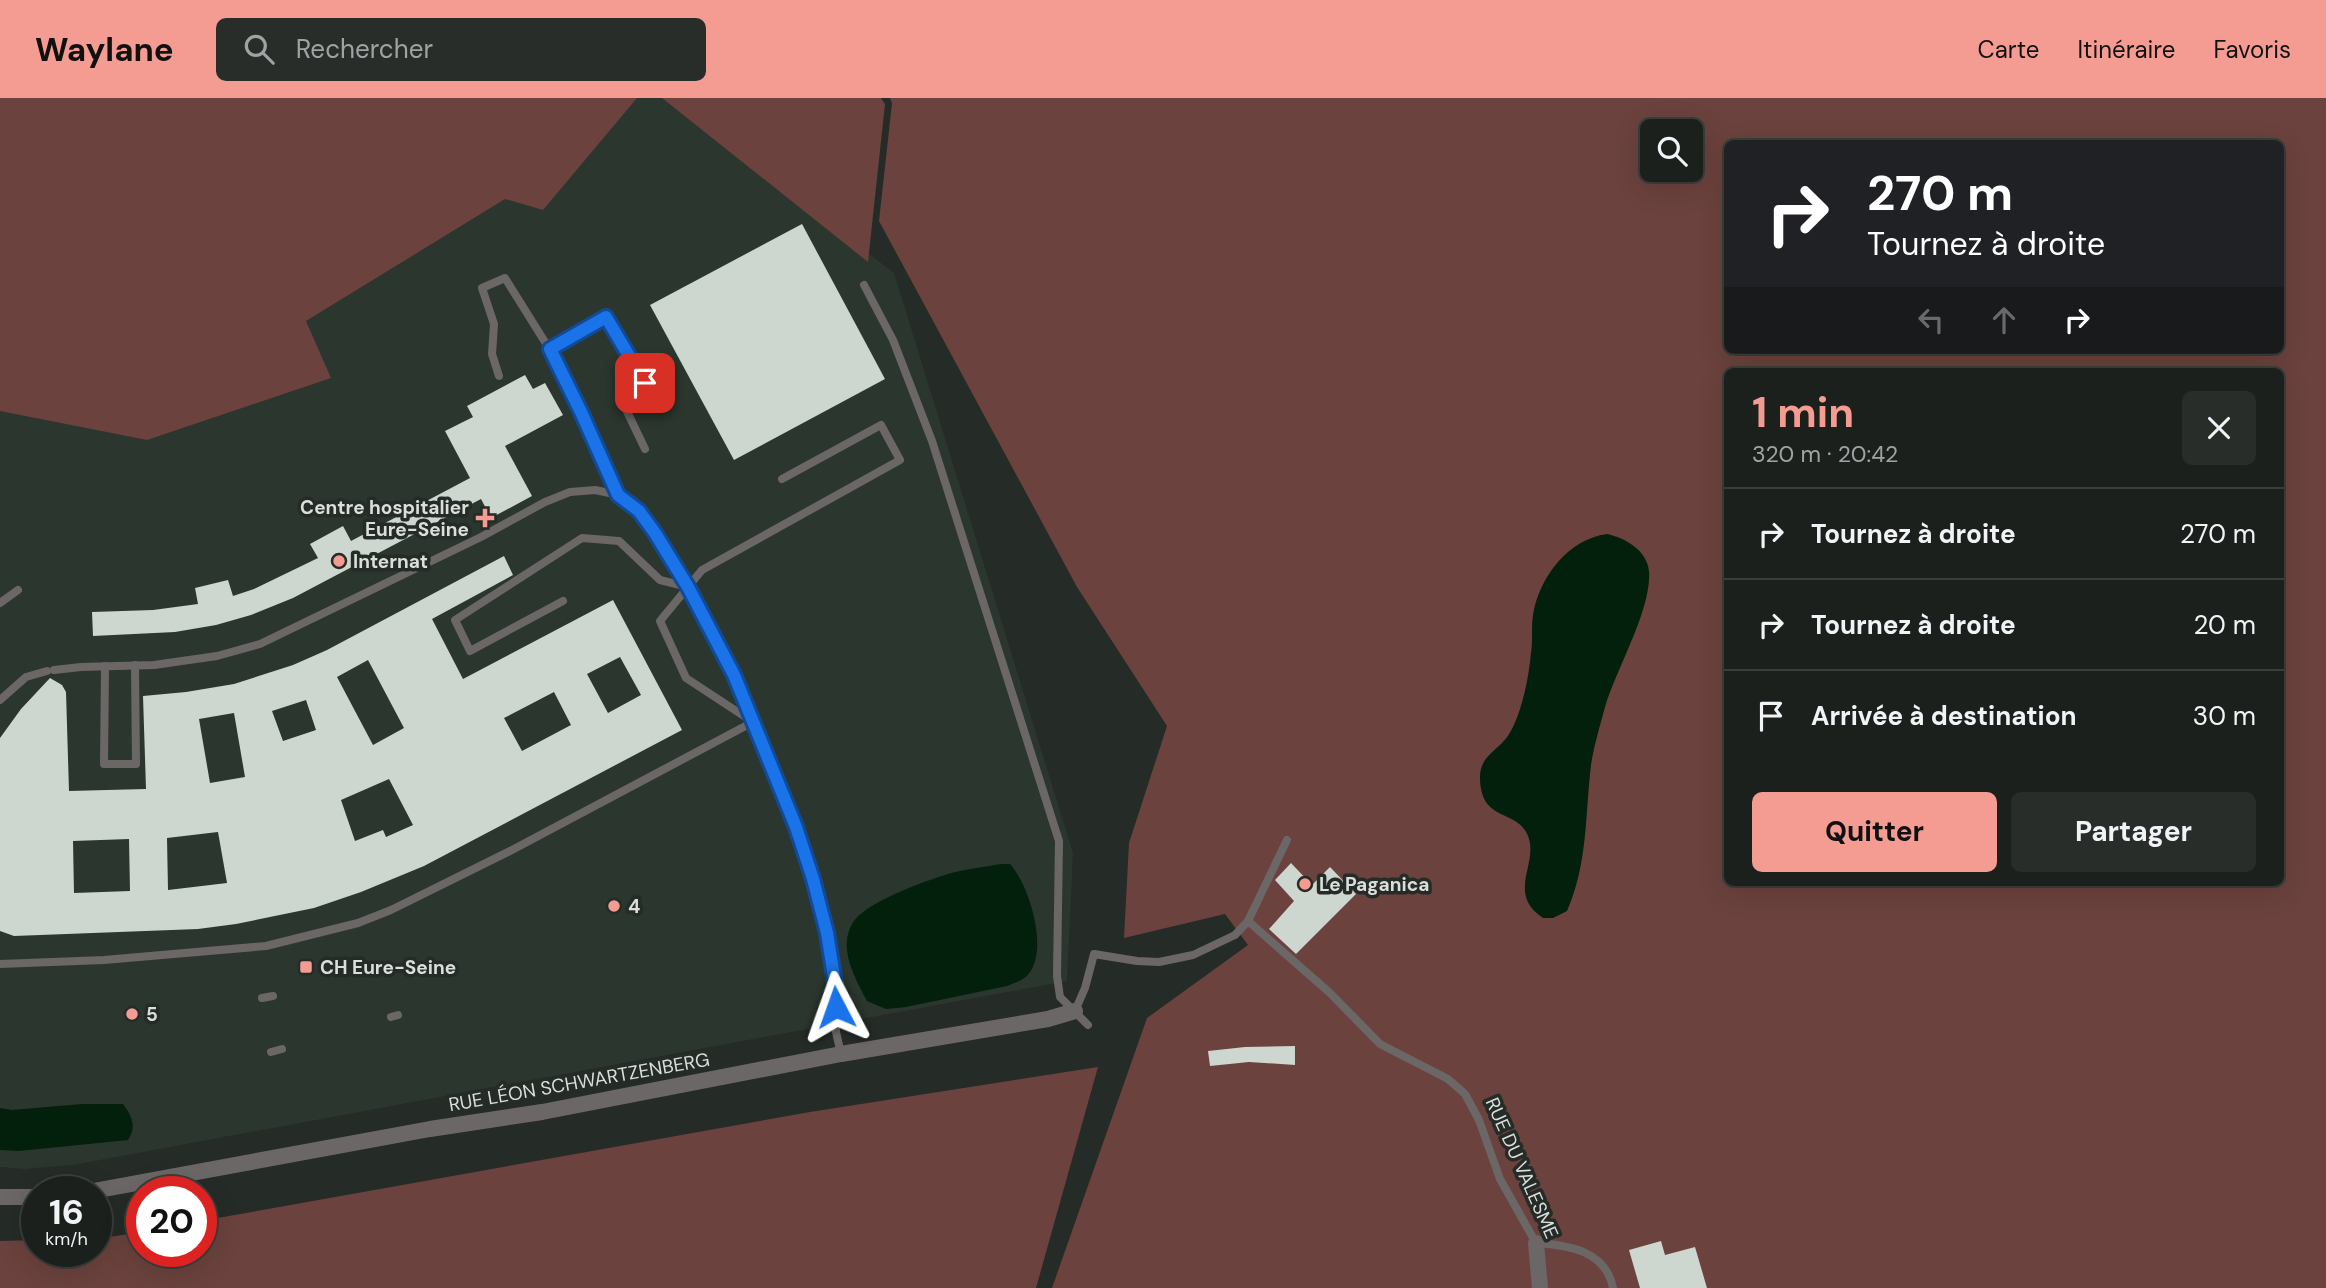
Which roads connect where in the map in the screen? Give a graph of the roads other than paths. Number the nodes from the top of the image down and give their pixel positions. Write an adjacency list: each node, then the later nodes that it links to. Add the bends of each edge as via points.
1 (864, 285): 20 (lane, via 893,340 932,441 1059,841 1057,976 1060,997)
2 (550, 349): 3 (lane, via 505,278 482,288 494,324 492,354); 4 (lane, via 606,317 645,383 622,401); 6 (lane)
3 (499, 376)
4 (645, 449)
5 (782, 479): 7 (lane, via 881,425 900,460 707,562)
6 (618, 495): 7 (lane, via 639,511); 12 (lane, via 595,490 570,492 545,502 260,644 217,656)
7 (688, 587): 9 (lane, via 660,580 619,541 582,538 455,620 470,651); 14 (lane, via 726,657); 14 (lane, via 660,621 686,678)
8 (18, 590): 10 (lane)
9 (563, 600)
10 (0, 603)
11 (105, 666): 12 (lane); 12 (lane, via 104,764 136,764); 13 (lane, via 26,677)
12 (135, 666)
13 (0, 700)
14 (753, 722): 17 (lane, via 512,850 358,923 266,946); 24 (lane, via 827,933)
15 (1287, 840): 16 (lane)
16 (1248, 920): 20 (lane, via 1235,934 1193,955 1140,965 1094,954); 28 (lane, RUE DU VALESME, via 1380,1044 1448,1079 1465,1094 1500,1179)
17 (0, 964)
18 (273, 996): 19 (lane)
19 (262, 998)
20 (1075, 1011): 21 (lane); 24 (street, RUE LÉON SCHWARTZENBERG)
21 (1088, 1025)
22 (282, 1049): 23 (lane)
23 (271, 1052)
24 (841, 1054): 25 (street, RUE LÉON SCHWARTZENBERG)
25 (112, 1188)
26 (0, 1197): 27 (street)
27 (21, 1197)
28 (1536, 1243): 29 (street, RUE DU VALESME); 30 (lane, via 1590,1253 1604,1266)
29 (1540, 1288)
30 (1613, 1288)

